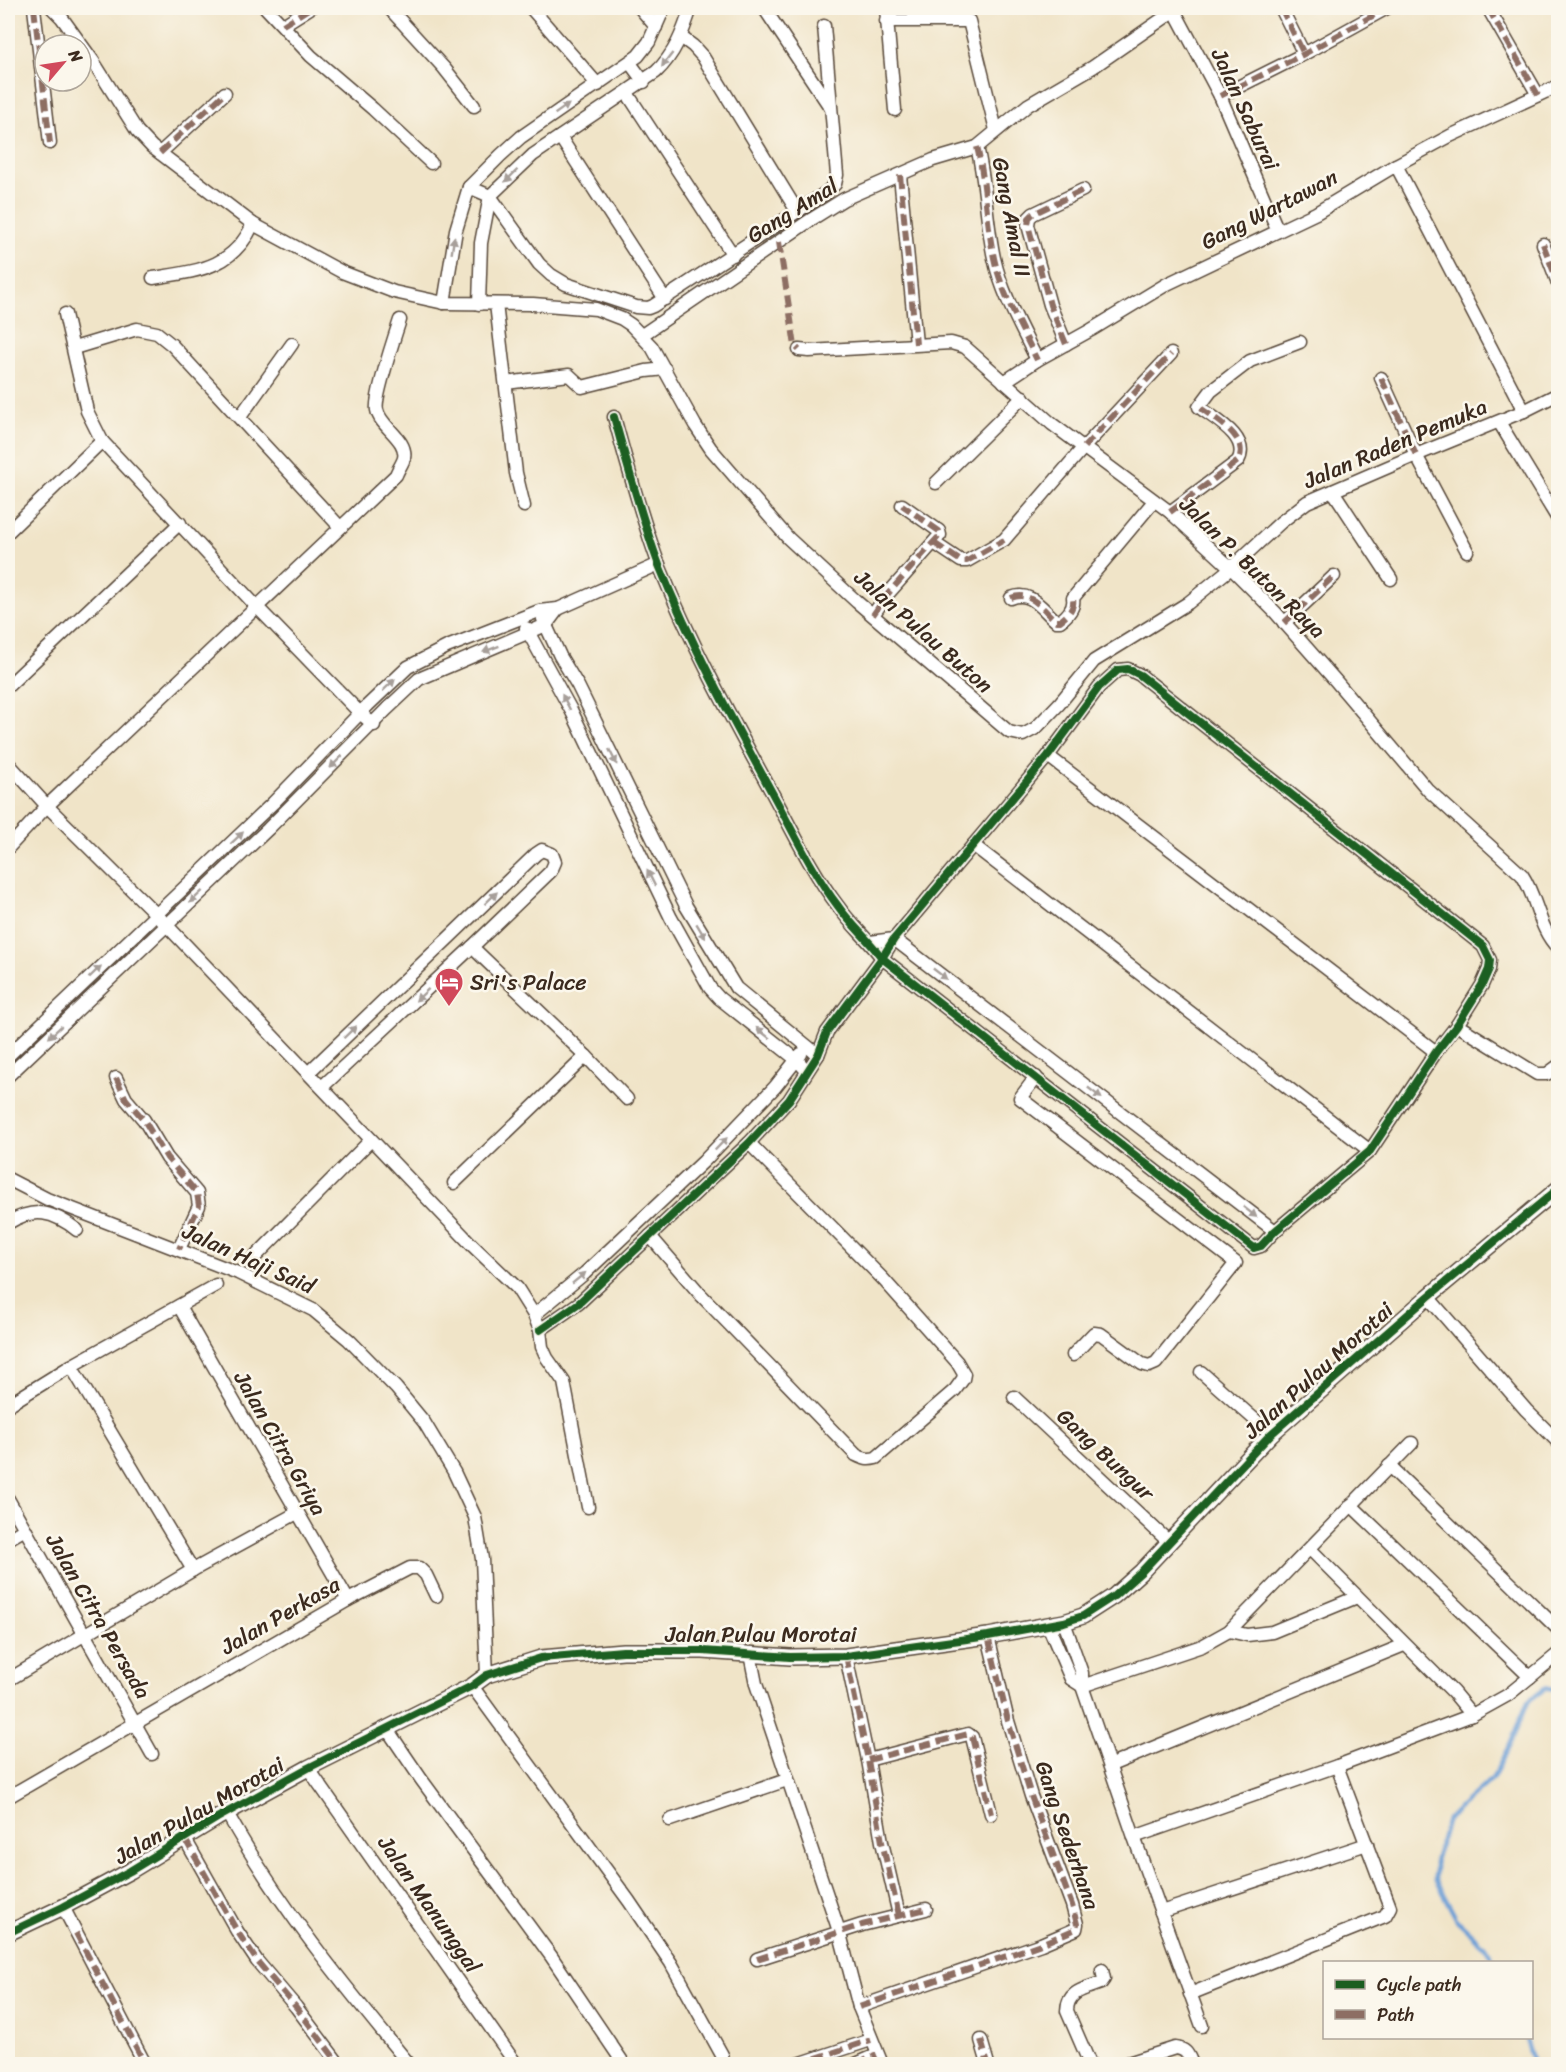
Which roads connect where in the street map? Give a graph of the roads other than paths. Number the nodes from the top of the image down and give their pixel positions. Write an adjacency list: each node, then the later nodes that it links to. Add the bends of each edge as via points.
1 (34, 8): 35 (street)
2 (52, 8): 37 (street, Jalan Pulau Buton, via 93,61 137,131)
3 (266, 8): 17 (street)
4 (309, 8): 17 (street)
5 (389, 8): 30 (street)
6 (531, 8): 24 (street)
7 (640, 8): 19 (street)
8 (664, 8): 19 (street)
9 (691, 8): 20 (street)
10 (764, 8): 31 (street)
11 (886, 8): 16 (street)
12 (1281, 8): 21 (street)
13 (1387, 8): 21 (street)
14 (1488, 8): 28 (street)
15 (1174, 9): 29 (street, Jalan Saburai); 33 (street)
16 (886, 21): 32 (street); 33 (street, via 969,21)
17 (283, 25): 38 (street, via 310,56)
18 (824, 26): 31 (street)
19 (656, 27): 22 (street, via 644,49)
20 (681, 38): 23 (street, one-way to 23, via 663,65); 44 (street, via 703,57)
21 (1304, 54): 29 (street)
22 (630, 63): 23 (street); 24 (street)
23 (645, 82): 27 (street)
24 (598, 85): 41 (street, one-way to 24, via 520,137)
25 (1558, 86): 28 (street, Gang Wartawan)
26 (225, 93): 37 (street)
27 (627, 93): 34 (street); 48 (street)
28 (1538, 95): 39 (street, Gang Wartawan)
29 (1220, 96): 46 (street, Jalan Saburai)
30 (474, 106)
31 (831, 108): 44 (street, via 837,180 832,189)
32 (895, 110)
33 (996, 130): 36 (street)
34 (560, 136): 43 (street, one-way to 43); 51 (street)
35 (50, 143)
36 (977, 147): 40 (street, Gang Amal); 65 (street, Gang Amal II, via 999,276)
37 (160, 153): 45 (street, Jalan Pulau Buton)
38 (431, 163)
39 (1396, 165): 46 (street, Gang Wartawan); 72 (street)
40 (900, 175): 57 (street, Gang Amal, via 844,199); 60 (street)
41 (470, 188): 43 (street); 52 (street, one-way to 41, via 456,230)
42 (1083, 190): 61 (street, via 1033,214 1028,225 1050,305)
43 (490, 196): 51 (street, via 539,264 566,284 642,308); 53 (street, via 481,243)
44 (797, 211): 48 (street)
45 (253, 224): 49 (street, via 235,251 216,264); 52 (street, Jalan Pulau Buton, via 342,272 394,292)
46 (1278, 231): 61 (street, Gang Wartawan, via 1167,284)
47 (1543, 244): 50 (street)
48 (733, 255): 51 (street)
49 (153, 278)
50 (1558, 283)
51 (665, 299)
52 (444, 303): 53 (street, Jalan Pulau Buton)
53 (479, 304): 54 (street, Jalan Pulau Buton)
54 (496, 304): 57 (street, Jalan Pulau Buton, via 596,309 622,319); 69 (street)
55 (65, 314): 62 (street)
56 (400, 320): 87 (street, via 376,404 381,420 400,443 404,457 396,474)
57 (642, 335): 66 (street, Jalan Pulau Buton)
58 (1300, 342): 84 (street, via 1250,361 1211,391 1199,407 1236,437 1242,454)
59 (292, 344): 73 (street)
60 (916, 344): 63 (street, Jalan P. Buton Raya); 68 (street, Jalan P. Buton Raya, via 951,343 965,347)
61 (1066, 344): 65 (street, Gang Wartawan)
62 (74, 348): 73 (street, via 137,329 157,333); 76 (street, via 87,411)
63 (799, 350)
64 (1171, 354): 77 (street)
65 (1037, 360): 68 (street, Gang Wartawan)
66 (665, 369): 69 (street, via 646,370 582,387 569,375); 99 (street, Jalan Pulau Buton, via 695,425 742,487 788,538)
67 (1381, 378): 78 (street)
68 (1004, 382): 71 (street, Jalan P. Buton Raya)
69 (506, 383): 83 (street, via 516,473)
70 (1558, 394): 72 (street, Jalan Raden Pemuka)
71 (1023, 397): 77 (street, Jalan P. Buton Raya); 79 (street)
72 (1524, 411): 75 (street, Jalan Raden Pemuka)
73 (240, 417): 87 (street)
74 (614, 417): 91 (street)
75 (1499, 422): 78 (street, Jalan Raden Pemuka); 85 (street)
76 (102, 441): 86 (street); 88 (street)
77 (1084, 447): 81 (street, Jalan P. Buton Raya); 89 (street, via 1004,540 967,561)
78 (1416, 455): 80 (street, Jalan Raden Pemuka); 90 (street)
79 (936, 483)
80 (1333, 491): 92 (street, Jalan Raden Pemuka, via 1298,509); 94 (street)
81 (1154, 501): 84 (street, Jalan P. Buton Raya); 95 (street, via 1073,598 1072,608 1060,621 1029,596)
82 (902, 505): 89 (street, via 939,531)
83 (524, 506)
84 (1170, 512): 92 (street, Jalan P. Buton Raya)
85 (1558, 519)
86 (180, 523): 96 (street); 104 (street)
87 (340, 527): 96 (street)
88 (8, 532)
89 (934, 543): 99 (street)
90 (1467, 551)
91 (659, 564): 97 (street); 115 (street, via 733,721 807,856 838,907)
92 (1231, 568): 99 (street, Jalan Pulau Buton, via 1188,603 1094,661 1036,728 1023,735 1009,732); 101 (street, Jalan P. Buton Raya)
93 (1334, 576): 101 (street)
94 (1391, 579)
95 (1011, 598)
96 (256, 606): 105 (street); 109 (street)
97 (558, 609): 98 (street); 102 (street)
98 (539, 611): 100 (street); 102 (street)
99 (873, 615)
100 (522, 618): 103 (street); 105 (street, one-way to 100, via 408,667)
101 (1284, 623): 117 (street, Jalan P. Buton Raya, via 1428,790 1521,875 1546,933)
102 (546, 625): 103 (street); 121 (street, one-way to 121, via 686,906 736,988)
103 (529, 633): 106 (street, one-way to 106, via 419,680); 126 (street, one-way to 103, via 710,988)
104 (8, 686)
105 (360, 713): 106 (street); 112 (street, one-way to 105, via 273,803)
106 (374, 724): 113 (street, one-way to 113)
107 (1048, 756): 110 (street); 119 (street, via 1108,677 1128,669 1140,675 1483,946 1490,960 1489,969); 122 (street)
108 (8, 763): 109 (street)
109 (47, 806): 111 (street); 112 (street)
110 (973, 845): 114 (street); 137 (street)
111 (8, 848)
112 (156, 914): 113 (street); 124 (street, one-way to 112)
113 (165, 926): 129 (street); 130 (street, one-way to 130)
114 (894, 939): 115 (street); 118 (street); 143 (street, one-way to 143)
115 (870, 942): 118 (street)
116 (472, 947): 125 (street); 129 (street, one-way to 116, via 536,854 542,850 552,854 555,862 551,870); 133 (street, one-way to 133)
117 (1558, 948)
118 (882, 958): 120 (street); 131 (street)
119 (1457, 1024): 122 (street); 127 (street, via 1538,1074)
120 (827, 1032): 121 (street); 123 (street)
121 (807, 1046): 123 (street); 126 (street)
122 (1436, 1052): 137 (street)
123 (819, 1055): 128 (street)
124 (8, 1056)
125 (586, 1056): 134 (street); 139 (street)
126 (797, 1060): 128 (street); 152 (street, one-way to 126, via 585,1273 704,1161)
127 (1558, 1066)
128 (807, 1071): 136 (street, via 789,1100)
129 (308, 1073): 133 (street)
130 (8, 1076)
131 (1036, 1077): 145 (street); 148 (street, via 1020,1098)
132 (116, 1078): 146 (street, via 167,1158 197,1193 199,1206)
133 (322, 1088): 135 (street)
134 (627, 1099)
135 (371, 1140): 147 (street); 152 (street, via 517,1288)
136 (749, 1143): 144 (street); 144 (street, via 883,1279 957,1362 964,1374 956,1390 876,1458 863,1459 717,1312)
137 (1370, 1150): 143 (street)
138 (8, 1179): 146 (street, Jalan Haji Said, via 47,1199)
139 (454, 1183)
140 (1558, 1189): 150 (street, Jalan Pulau Morotai)
141 (8, 1223): 142 (street, via 36,1212 54,1216)
142 (77, 1230)
143 (1275, 1231): 145 (street)
144 (650, 1236): 153 (street, via 579,1304)
145 (1254, 1248): 148 (street)
146 (179, 1249): 184 (street, Jalan Haji Said, via 313,1310 365,1356 424,1422 475,1517 482,1559)
147 (250, 1262)
148 (1236, 1263): 154 (street, via 1156,1363 1142,1364 1094,1333)
149 (216, 1285): 151 (street)
150 (1428, 1297): 159 (street, Jalan Pulau Morotai); 160 (street)
151 (179, 1306): 155 (street); 166 (street, Jalan Citra Griya)
152 (534, 1315): 153 (street)
153 (540, 1330): 165 (street, via 547,1358 564,1382)
154 (1073, 1355)
155 (71, 1366): 158 (street); 171 (street)
156 (1201, 1372): 159 (street)
157 (1014, 1397): 169 (street, Gang Bungur)
158 (8, 1405)
159 (1271, 1434): 169 (street, Jalan Pulau Morotai)
160 (1558, 1442)
161 (1412, 1443): 162 (street)
162 (1389, 1466): 164 (street); 176 (street)
163 (8, 1499): 167 (street, Jalan Citra Persada)
164 (1351, 1505): 170 (street); 185 (street)
165 (588, 1507)
166 (297, 1513): 171 (street); 174 (street, Jalan Citra Griya)
167 (25, 1529): 168 (street); 178 (street, Jalan Citra Persada)
168 (8, 1539)
169 (1169, 1542): 175 (street, Jalan Pulau Morotai, via 1114,1596 1083,1616)
170 (1310, 1549): 173 (street); 177 (street)
171 (193, 1570): 178 (street)
172 (436, 1596): 174 (street, Jalan Perkasa, via 426,1575 419,1568 410,1568)
173 (1357, 1597): 177 (street, via 1272,1632 1247,1635); 180 (street)
174 (348, 1600): 190 (street, Jalan Perkasa)
175 (1056, 1624): 179 (street, Jalan Pulau Morotai); 188 (street, via 1082,1673)
176 (1558, 1629)
177 (1229, 1631): 188 (street, via 1202,1646)
178 (85, 1635): 186 (street); 190 (street, Jalan Citra Persada)
179 (988, 1636): 183 (street, Jalan Pulau Morotai); 214 (street, Gang Sederhana, via 1008,1721 1072,1905 1076,1929)
180 (1404, 1645): 189 (street); 194 (street)
181 (750, 1654): 183 (street, Jalan Pulau Morotai); 184 (street, Jalan Pulau Morotai, via 611,1652 542,1659); 197 (street)
182 (1558, 1654): 185 (street)
183 (846, 1656): 193 (street)
184 (487, 1675): 187 (street, Jalan Pulau Morotai)
185 (1530, 1677): 189 (street, via 1508,1695)
186 (8, 1680)
187 (472, 1686): 191 (street, Jalan Pulau Morotai); 224 (street, via 671,1964 722,2055)
188 (1082, 1686): 194 (street)
189 (1472, 1714): 195 (street)
190 (135, 1724): 192 (street, Jalan Citra Persada); 198 (street, Jalan Perkasa)
191 (387, 1729): 196 (street, Jalan Pulau Morotai); 223 (street)
192 (152, 1754)
193 (868, 1760): 200 (street, via 968,1734 972,1737); 208 (street)
194 (1111, 1765): 202 (street)
195 (1337, 1766): 202 (street); 204 (street)
196 (308, 1768): 199 (street, Jalan Pulau Morotai); 222 (street, Jalan Manunggal)
197 (787, 1779): 201 (street); 210 (street)
198 (8, 1797)
199 (227, 1813): 203 (street, Jalan Pulau Morotai); 221 (street, via 300,1929)
200 (991, 1814)
201 (670, 1820)
202 (1134, 1838): 207 (street)
203 (185, 1839): 205 (street, Jalan Pulau Morotai); 220 (street, via 237,1932)
204 (1366, 1844): 207 (street); 213 (street, via 1390,1907 1385,1916)
205 (63, 1907): 209 (street, Jalan Pulau Morotai); 219 (street)
206 (926, 1909): 208 (street)
207 (1161, 1912): 213 (street)
208 (899, 1914): 210 (street)
209 (8, 1933)
210 (840, 1934): 211 (street); 214 (street)
211 (757, 1959)
212 (1102, 1970): 228 (street, via 1101,1983 1072,1995 1067,2004)
213 (1190, 1994): 215 (street)
214 (859, 2007): 216 (street)
215 (1202, 2026)
216 (871, 2040): 218 (street); 225 (street)
217 (981, 2040): 227 (street)
218 (880, 2060): 226 (street)
219 (145, 2064)
220 (339, 2064)
221 (409, 2064)
222 (516, 2064)
223 (624, 2064)
224 (722, 2064)
225 (798, 2064)
226 (856, 2064)
227 (988, 2064)
228 (1090, 2064)
229 (1125, 2064): 230 (street, via 1175,2048 1188,2053)
230 (1192, 2064)

